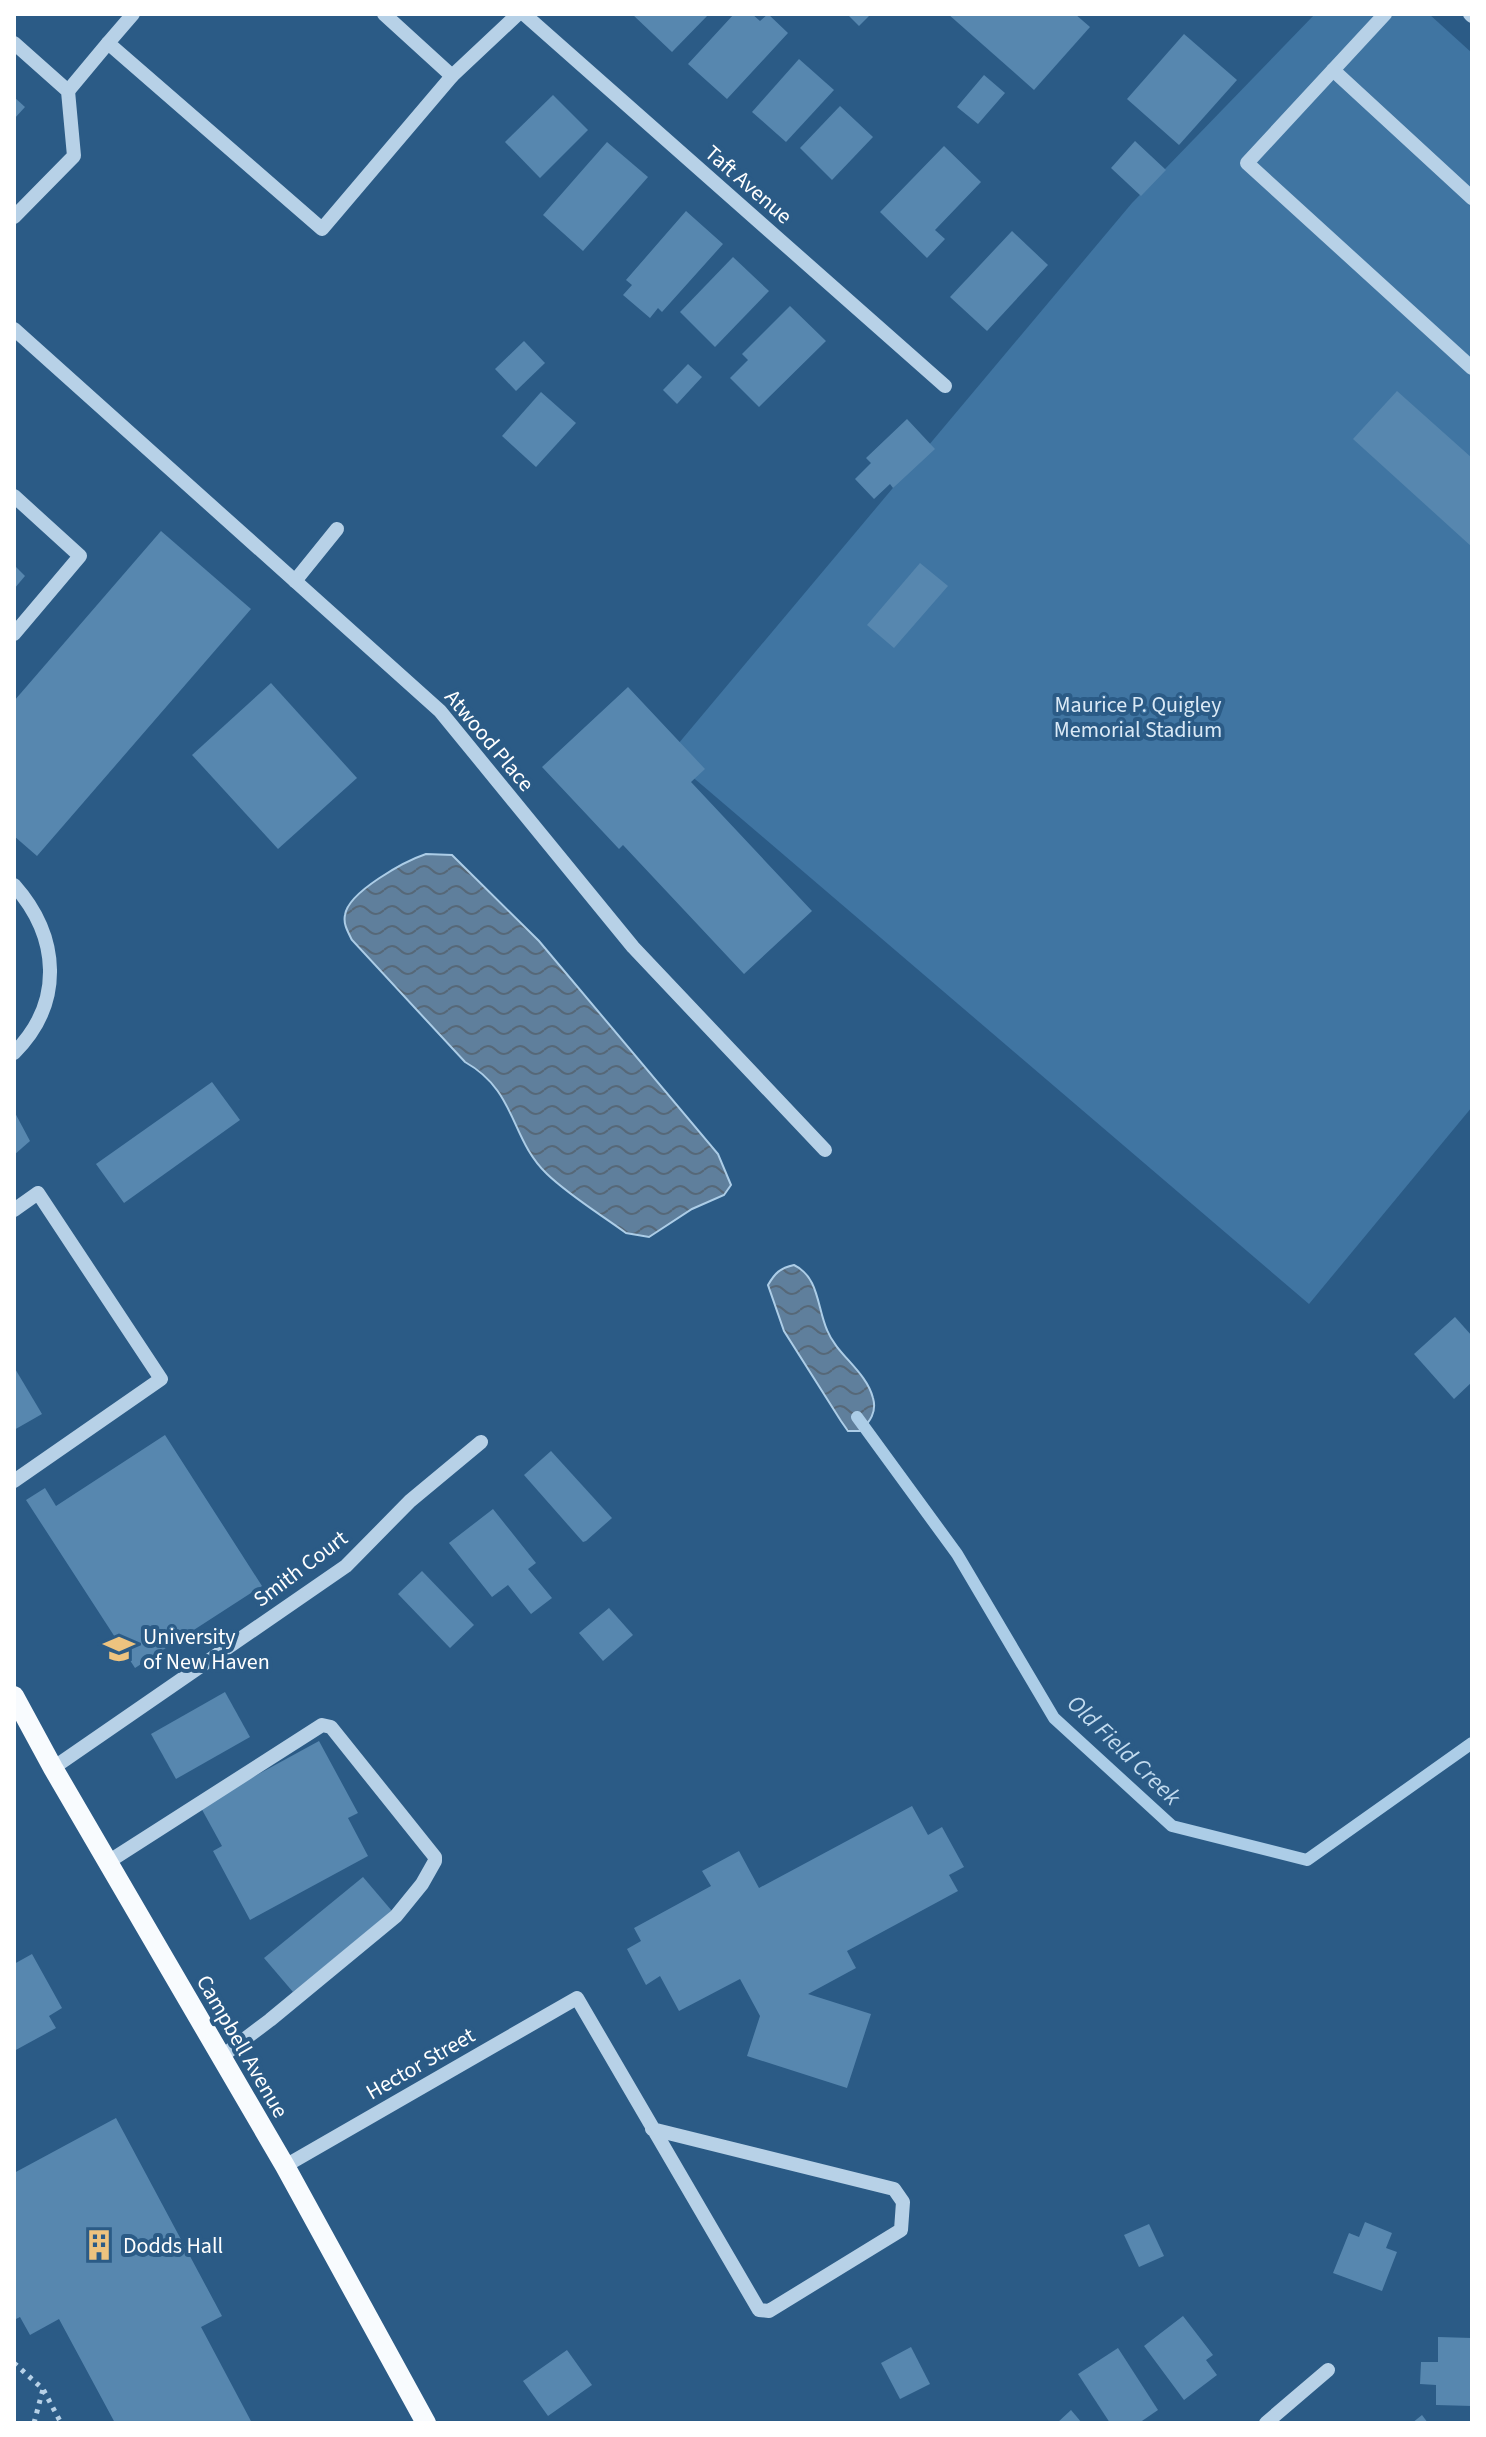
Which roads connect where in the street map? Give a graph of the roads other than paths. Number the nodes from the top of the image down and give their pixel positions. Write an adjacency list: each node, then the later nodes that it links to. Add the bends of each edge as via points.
1 (133, 14): 6 (street)
2 (384, 14): 8 (street)
3 (521, 14): 8 (street); 14 (street, Taft Avenue)
4 (1385, 14): 7 (street)
5 (14, 43): 9 (street)
6 (108, 43): 8 (street, via 322,229); 9 (street)
7 (1333, 70): 10 (street); 13 (street, via 1247,163)
8 (452, 76)
9 (68, 91): 11 (street, via 74,156)
10 (1472, 198)
11 (14, 217)
12 (14, 329): 17 (street, Atwood Place)
13 (1472, 368)
14 (945, 386)
15 (14, 496): 18 (street, via 80,556)
16 (337, 529): 17 (street)
17 (295, 581): 21 (street, Atwood Place, via 440,711 633,947)
18 (14, 634)
19 (14, 885): 20 (street, via 44,934 51,982 36,1026)
20 (14, 1053)
21 (825, 1150)
22 (14, 1210): 24 (street, via 38,1193 161,1379)
23 (481, 1442): 26 (street, Smith Court, via 410,1501 346,1566)
24 (14, 1481)
25 (14, 1696): 26 (main road, Campbell Avenue)
26 (53, 1768): 27 (main road, Campbell Avenue)
27 (108, 1862): 28 (main road, Campbell Avenue); 28 (street, via 322,1725 331,1727 435,1857 422,1884 396,1916)
28 (221, 2057): 30 (main road, Campbell Avenue)
29 (652, 2129): 29 (street, via 759,2310 769,2311 901,2230 903,2202 894,2189); 30 (street, Hector Street, via 577,1998)
30 (285, 2166): 32 (main road, Campbell Avenue)
31 (1328, 2370): 33 (street)
32 (426, 2423)
33 (1266, 2423)

